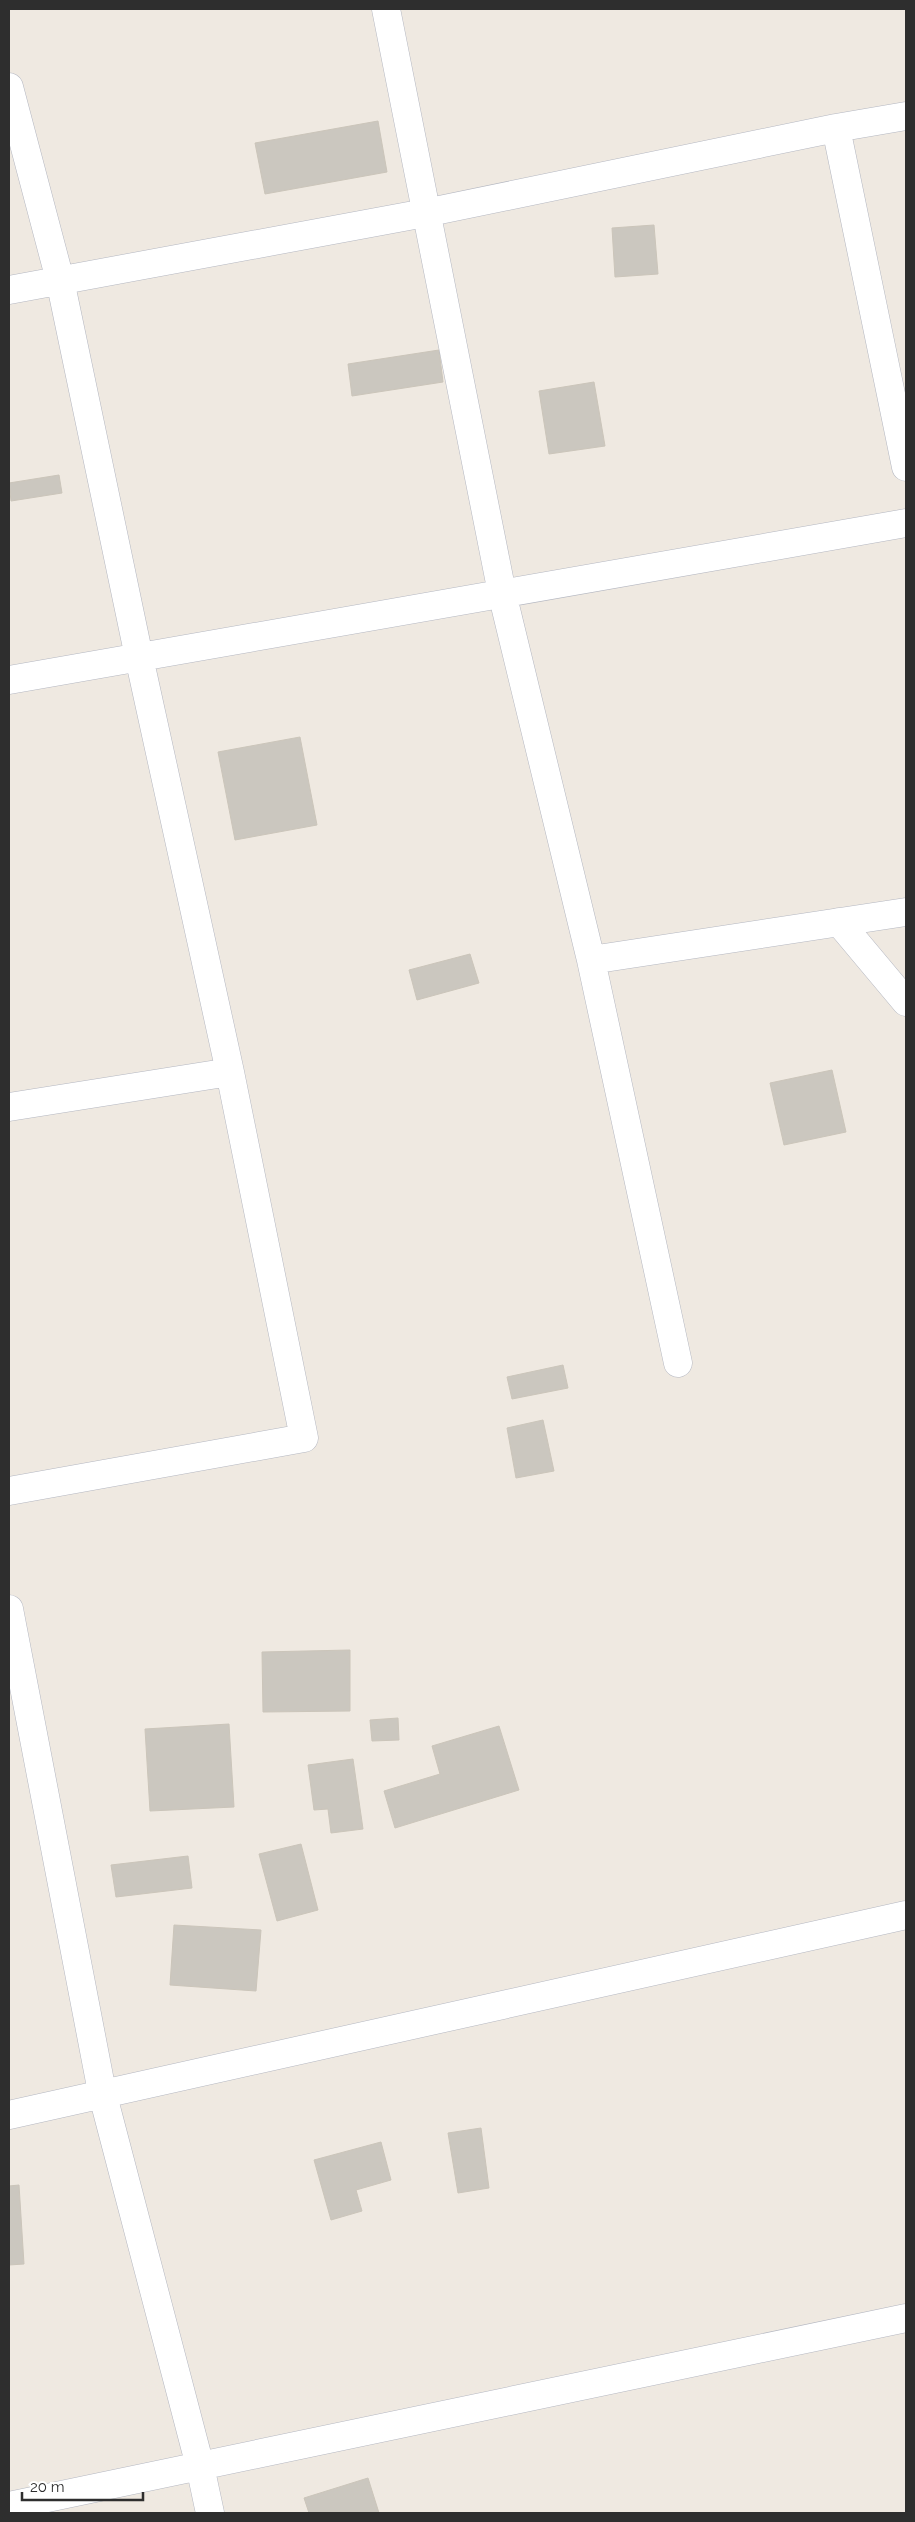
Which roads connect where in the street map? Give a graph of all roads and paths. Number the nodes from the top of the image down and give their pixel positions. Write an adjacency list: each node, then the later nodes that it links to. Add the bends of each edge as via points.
1 (386, 9): 5 (street)
2 (9, 87): 6 (street)
3 (906, 116): 4 (street)
4 (836, 128): 5 (street); 8 (street)
5 (424, 213): 6 (street); 10 (street)
6 (60, 280): 7 (street); 11 (street)
7 (9, 290)
8 (906, 468)
9 (906, 523): 10 (street)
10 (502, 593): 11 (street); 15 (street)
11 (139, 657): 12 (street); 17 (street)
12 (9, 680)
13 (906, 912): 14 (street)
14 (839, 922): 15 (street); 16 (street)
15 (591, 960): 19 (street)
16 (906, 1002)
17 (230, 1072): 18 (street); 20 (street, via 304,1438)
18 (9, 1107)
19 (678, 1363)
20 (9, 1491)
21 (9, 1609): 23 (street)
22 (906, 1915): 23 (street)
23 (102, 2092): 24 (street); 26 (street)
24 (9, 2115)
25 (906, 2318): 26 (street)
26 (200, 2466): 27 (street); 28 (street)
27 (9, 2506)
28 (210, 2513)

